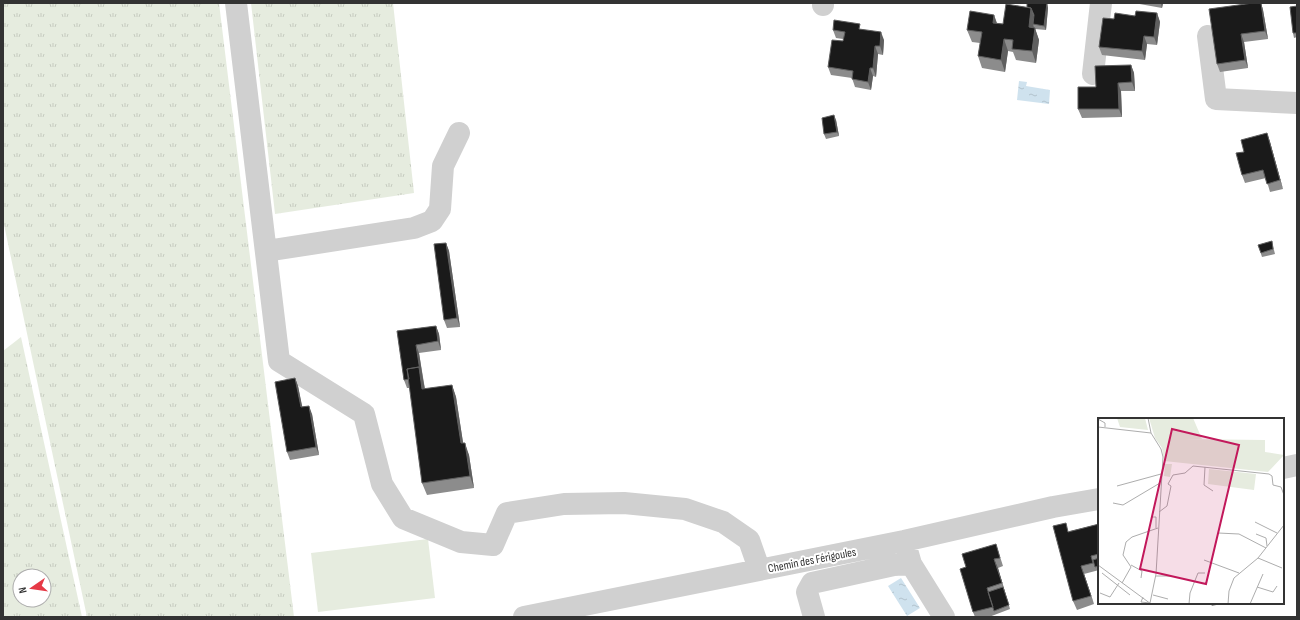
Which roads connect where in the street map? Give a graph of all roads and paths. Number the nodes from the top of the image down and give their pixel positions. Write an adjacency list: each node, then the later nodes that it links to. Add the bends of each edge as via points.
1 (236, 3): 7 (street)
2 (1101, 3): 4 (street)
3 (1208, 36): 5 (street, via 1216,99)
4 (1093, 74)
5 (1297, 103)
6 (459, 133): 7 (street, via 443,166 440,209 432,221 414,228)
7 (266, 251): 13 (street, via 279,361 364,414 382,484 403,518 461,542 493,545 507,513 564,504 624,504 685,509 723,522 748,540)
8 (1297, 465): 9 (street)
9 (1284, 468)
10 (1098, 499): 11 (street, Chemin des Férigoules)
11 (904, 541): 12 (street); 13 (street, Chemin des Férigoules)
12 (911, 564): 15 (street, via 894,565 812,583 807,592); 16 (street)
13 (758, 570): 14 (street, Chemin des Férigoules)
14 (524, 617)
15 (814, 617)
16 (944, 617)

